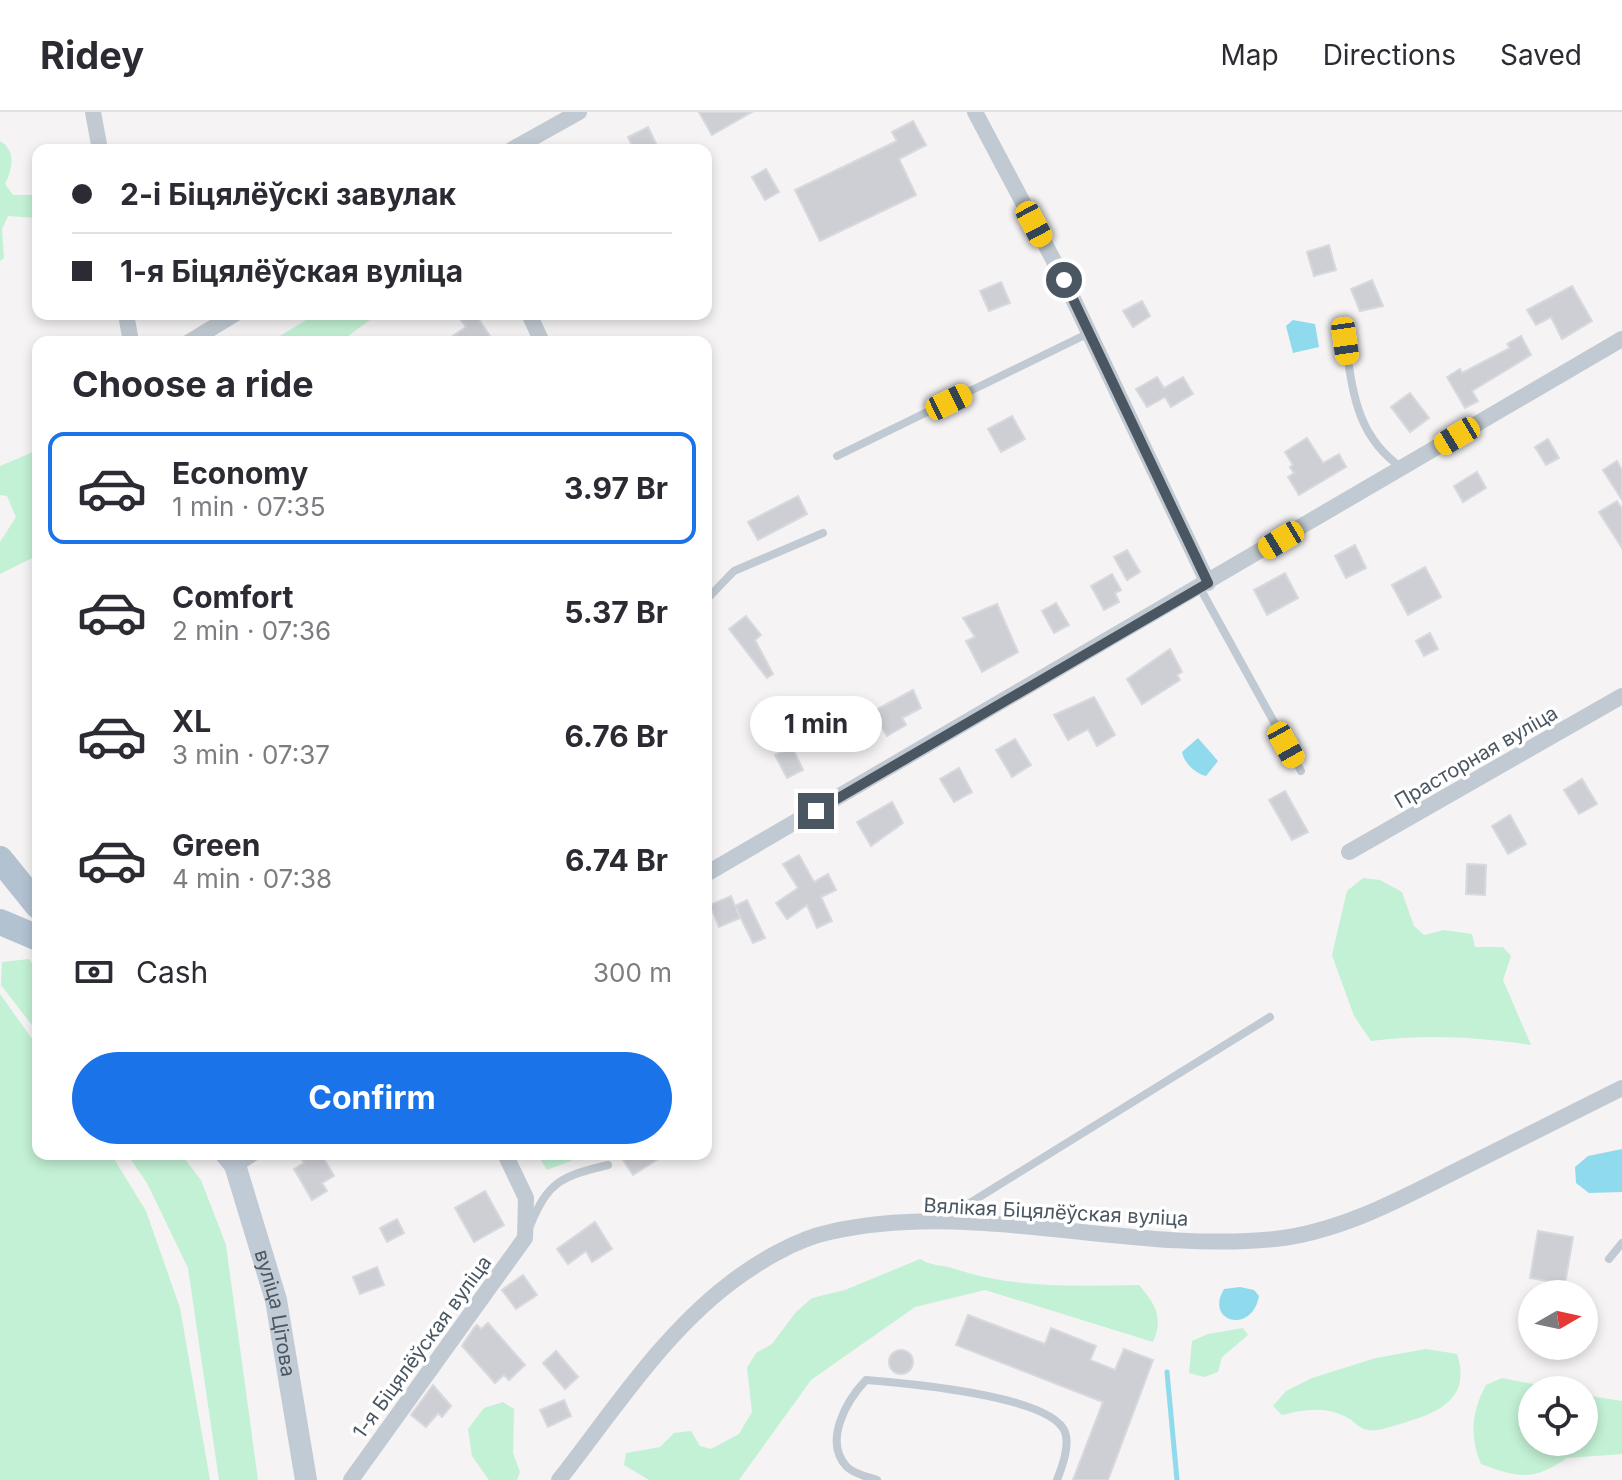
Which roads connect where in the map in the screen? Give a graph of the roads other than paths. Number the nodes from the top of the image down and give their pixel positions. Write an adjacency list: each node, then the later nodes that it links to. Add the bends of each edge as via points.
1 (93, 112): 4 (street)
2 (579, 112): 5 (street)
3 (975, 112): 7 (street)
4 (99, 144)
5 (522, 144)
6 (225, 320): 8 (street)
7 (1089, 333): 11 (lane); 14 (street)
8 (199, 336)
9 (1622, 339): 12 (street)
10 (1345, 341): 12 (lane, via 1355,407 1381,454)
11 (837, 456)
12 (1402, 469): 14 (street)
13 (823, 533): 15 (lane, via 734,571)
14 (1204, 586): 17 (lane); 20 (street)
15 (712, 594)
16 (1622, 696): 18 (street, Прасторная вуліца)
17 (1301, 771)
18 (1349, 852)
19 (0, 859): 21 (main road)
20 (712, 871)
21 (32, 899)
22 (0, 922): 23 (main road)
23 (32, 935)
24 (1270, 1017): 29 (lane)
25 (1622, 1088): 29 (street, Вялікая Біцялёўская вуліца, via 1370,1214 1277,1239 1196,1240)
26 (239, 1160): 33 (main road, вуліца Цітова, via 276,1300)
27 (508, 1160): 30 (street, via 526,1198)
28 (608, 1165): 30 (lane, via 558,1180 541,1198)
29 (937, 1224): 35 (street, Вялікая Біцялёўская вуліца, via 828,1232 797,1244 729,1285 666,1345)
30 (525, 1238): 34 (street, 1-я Біцялёўская вуліца)
31 (1622, 1243): 32 (lane)
32 (1609, 1259)
33 (306, 1480)
34 (351, 1480)
35 (559, 1480)
36 (877, 1480): 37 (lane, via 848,1469 836,1450 840,1422 866,1380 997,1396 1058,1421 1066,1433)
37 (1057, 1480)

